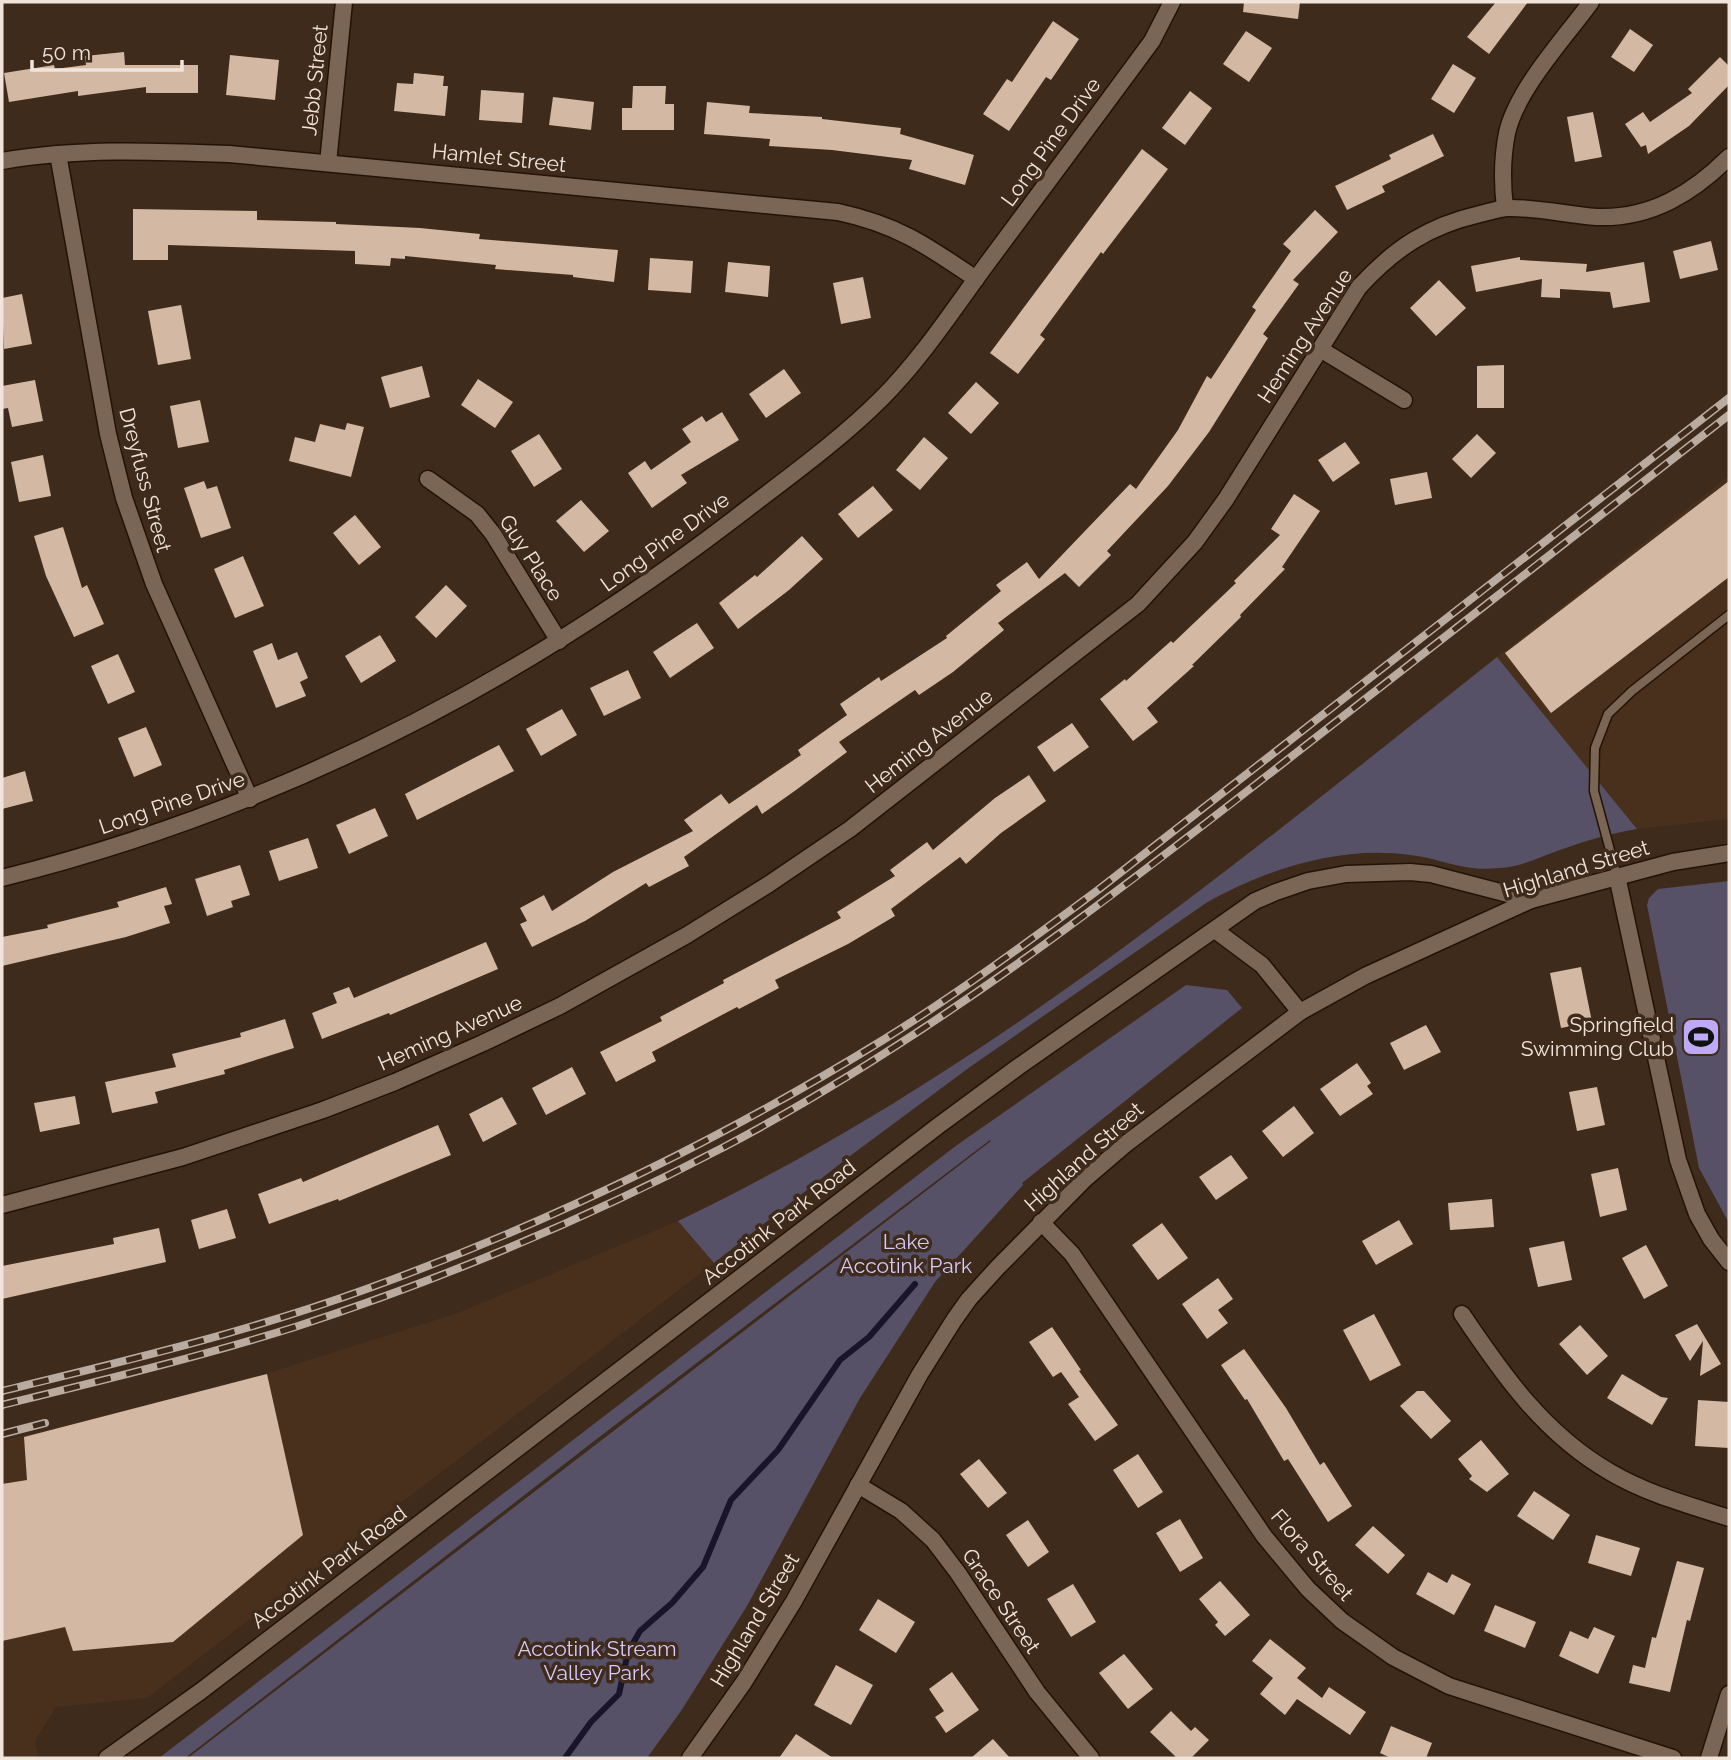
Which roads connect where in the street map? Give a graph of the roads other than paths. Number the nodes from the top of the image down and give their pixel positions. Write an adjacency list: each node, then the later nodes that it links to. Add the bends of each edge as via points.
1 (344, 2): 7 (street, Jebb Street)
2 (1172, 2): 9 (street, Long Pine Drive, via 1152,41)
3 (1591, 2): 8 (street, via 1527,89 1512,118 1502,162)
4 (58, 154): 6 (street, Hamlet Street); 7 (street, Hamlet Street, via 176,152); 15 (street, Dreyfuss Street, via 108,434 124,498 154,584)
5 (1729, 157): 8 (street, Heming Avenue, via 1688,193 1639,213 1595,216)
6 (2, 161)
7 (328, 163): 9 (street, Hamlet Street, via 838,212 895,228)
8 (1505, 208): 10 (street, Heming Avenue, via 1452,220 1401,248 1359,287)
9 (976, 279): 14 (street, Long Pine Drive, via 907,370 854,424 675,564)
10 (1320, 348): 11 (street); 22 (street, Heming Avenue, via 1226,499 1195,542 1138,604 850,829 769,884 560,1006 395,1082 183,1157)
11 (1404, 400)
12 (428, 479): 14 (street, Guy Place, via 477,514)
13 (1729, 615): 17 (lane, via 1608,714 1595,748 1594,791)
14 (559, 640): 15 (street, Long Pine Drive, via 404,730)
15 (250, 799): 18 (street, Long Pine Drive)
16 (1729, 853): 17 (street, Highland Street)
17 (1617, 876): 19 (street, Highland Street); 24 (street, via 1678,1160 1697,1214)
18 (2, 878)
19 (1531, 900): 20 (street, Accotink Park Road, via 1431,874 1346,874 1276,892); 21 (street, Highland Street, via 1365,976)
20 (1215, 930): 21 (street, via 1262,965); 29 (street, Accotink Park Road, via 938,1126)
21 (1300, 1012): 23 (street, Highland Street, via 1127,1143)
22 (2, 1205)
23 (1041, 1222): 26 (street, Highland Street, via 954,1320); 32 (street, Flora Street, via 1072,1254 1264,1536 1342,1621 1393,1657 1449,1686)
24 (1729, 1262)
25 (1462, 1314): 27 (street, via 1518,1394 1581,1454 1643,1489)
26 (858, 1485): 30 (street, Highland Street, via 773,1636); 31 (street, Grace Street, via 901,1511 933,1540 1037,1692)
27 (1729, 1518)
28 (1729, 1694): 33 (street)
29 (116, 1755)
30 (691, 1758)
31 (1091, 1758)
32 (1673, 1758)
33 (1709, 1758)

